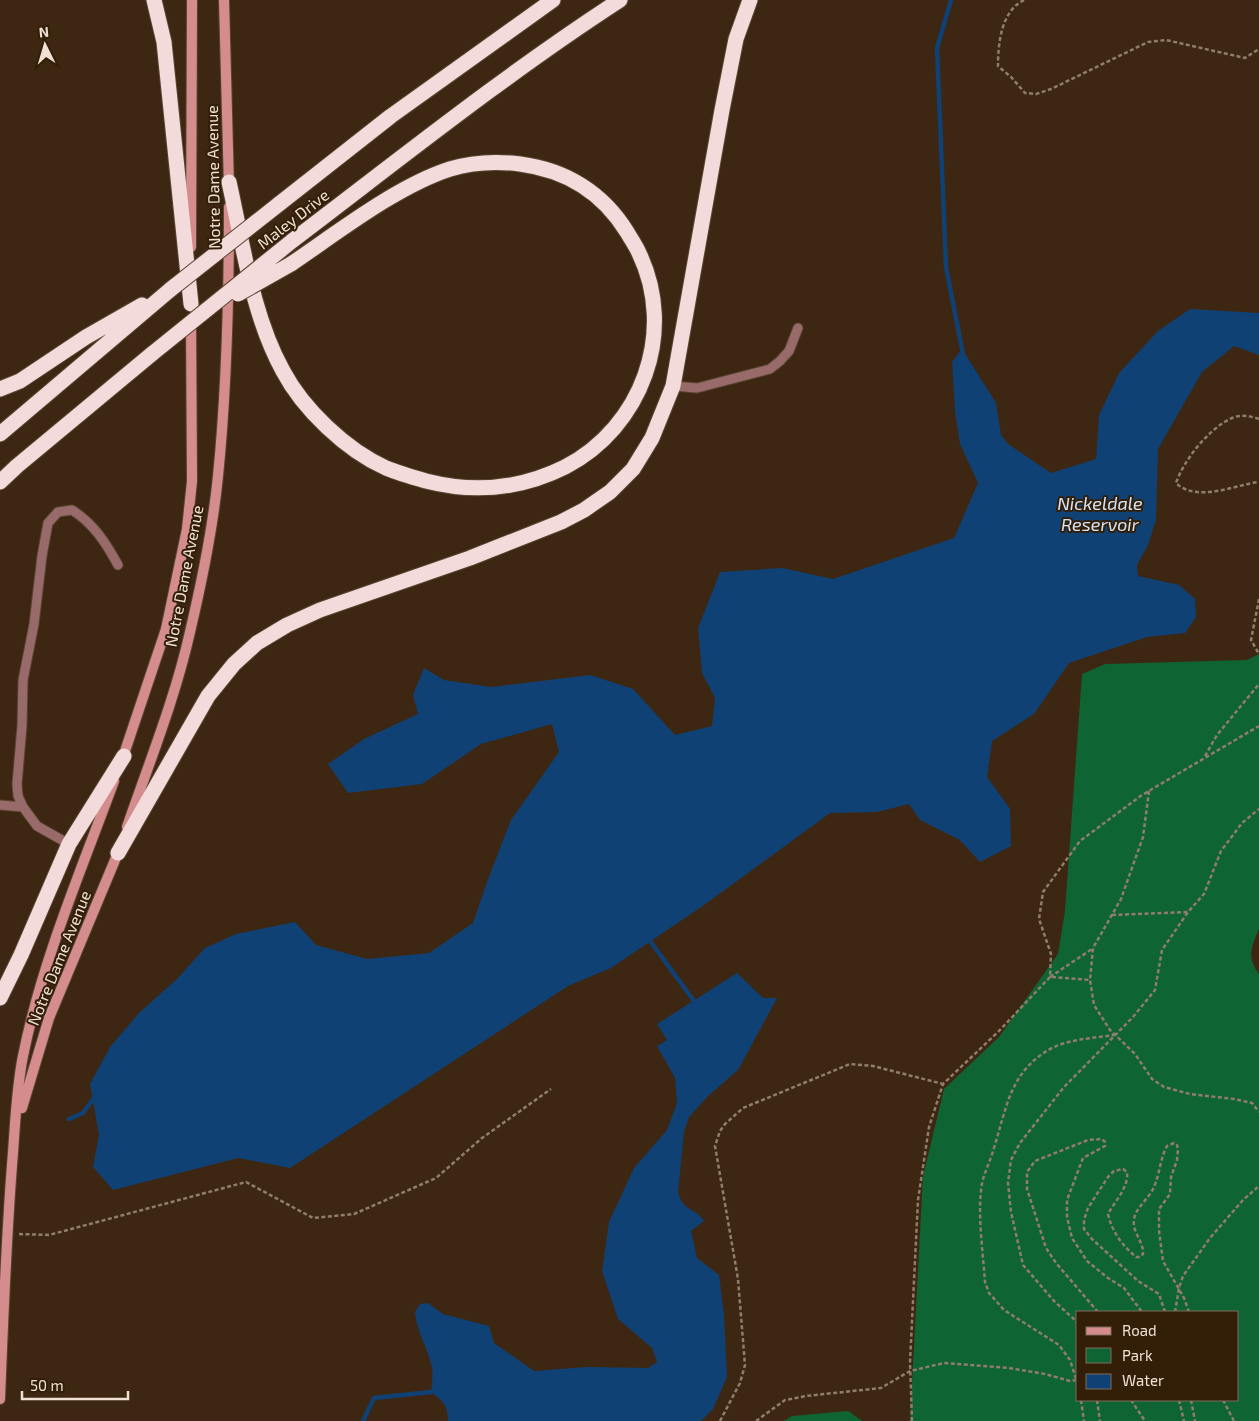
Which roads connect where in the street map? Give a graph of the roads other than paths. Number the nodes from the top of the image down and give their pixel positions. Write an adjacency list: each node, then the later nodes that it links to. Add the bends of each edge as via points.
1 (154, 0): 9 (highway, via 164,42)
2 (192, 0): 9 (main road, Notre Dame Avenue)
3 (224, 0): 7 (main road, Notre Dame Avenue)
4 (553, 0): 8 (highway, Maley Drive, bridge, via 391,116)
5 (620, 0): 10 (highway, Maley Drive, bridge, via 484,96 292,241)
6 (750, 0): 12 (highway, via 736,39)
7 (229, 182): 10 (highway, bridge, via 260,315 284,373 317,417 361,454 386,468 440,484 464,487 495,488 526,483 551,474 588,453 617,425 637,396 652,354 654,325 648,275 639,252 619,220 600,198 564,175 543,168 501,162 476,163 448,170 396,194 292,264); 21 (main road, Notre Dame Avenue, via 223,423 211,529 190,634 171,701)
8 (172, 289): 13 (highway, via 86,336 20,381); 14 (highway, Maley Drive)
9 (191, 304): 17 (main road, Notre Dame Avenue, via 193,433 187,529 166,629)
10 (206, 311): 15 (highway, Maley Drive, bridge)
11 (798, 328): 12 (lane, via 790,351 770,369 697,388)
12 (673, 386): 21 (highway, via 652,438 633,469 610,492 584,510 530,536 320,610 257,643 234,664 208,696)
13 (0, 389)
14 (0, 434)
15 (0, 482)
16 (118, 565): 19 (lane, via 102,537 85,518 72,510 58,512 48,523 23,680 16,784)
17 (124, 756): 20 (highway); 23 (main road, Notre Dame Avenue, via 54,942 37,999 23,1057)
18 (0, 805): 19 (lane)
19 (23, 807): 20 (lane, via 37,826)
20 (69, 844): 22 (highway)
21 (118, 853): 23 (main road, Notre Dame Avenue, via 49,1018)
22 (0, 998)
23 (15, 1130): 24 (main road, Notre Dame Avenue)
24 (0, 1398)

